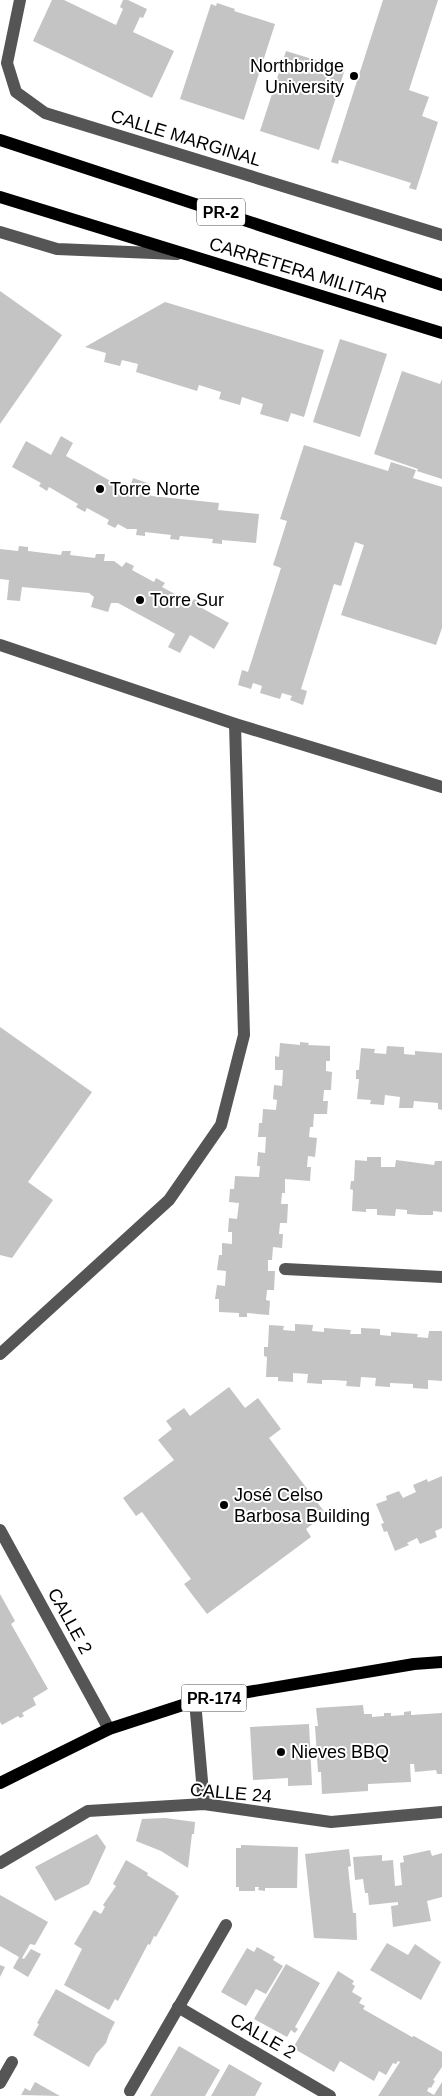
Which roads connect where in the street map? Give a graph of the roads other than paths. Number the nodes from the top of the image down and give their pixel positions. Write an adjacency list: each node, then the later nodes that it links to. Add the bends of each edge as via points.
1 (20, 0): 5 (street, CALLE MARGINAL, via 7,63 16,92 45,113)
2 (0, 140): 7 (main road, CARRETERA MILITAR / PR-2)
3 (0, 196): 6 (main road, CARRETERA MILITAR)
4 (0, 232): 6 (street, via 57,250)
5 (442, 235)
6 (188, 254): 10 (main road, CARRETERA MILITAR)
7 (408, 274): 8 (main road); 9 (main road, CARRETERA MILITAR / PR-2)
8 (442, 278)
9 (442, 285)
10 (442, 333)
11 (0, 645): 12 (street)
12 (235, 724): 13 (street); 16 (street, via 244,1035 221,1125 169,1200)
13 (442, 787)
14 (285, 1269): 15 (street)
15 (442, 1277)
16 (0, 1354)
17 (0, 1530): 20 (street, CALLE 2)
18 (442, 1662): 19 (main road, PR-174)
19 (195, 1701): 20 (main road, PR-174); 22 (street)
20 (109, 1729): 21 (main road, PR-174)
21 (0, 1783)
22 (204, 1804): 23 (street, CALLE 24, via 331,1822); 24 (street, CALLE 24, via 88,1811)
23 (442, 1812)
24 (0, 1863)
25 (226, 1925): 26 (street)
26 (178, 2007): 29 (street); 30 (street, CALLE 2)
27 (12, 2062): 28 (street)
28 (0, 2083)
29 (130, 2091)
30 (330, 2096)

